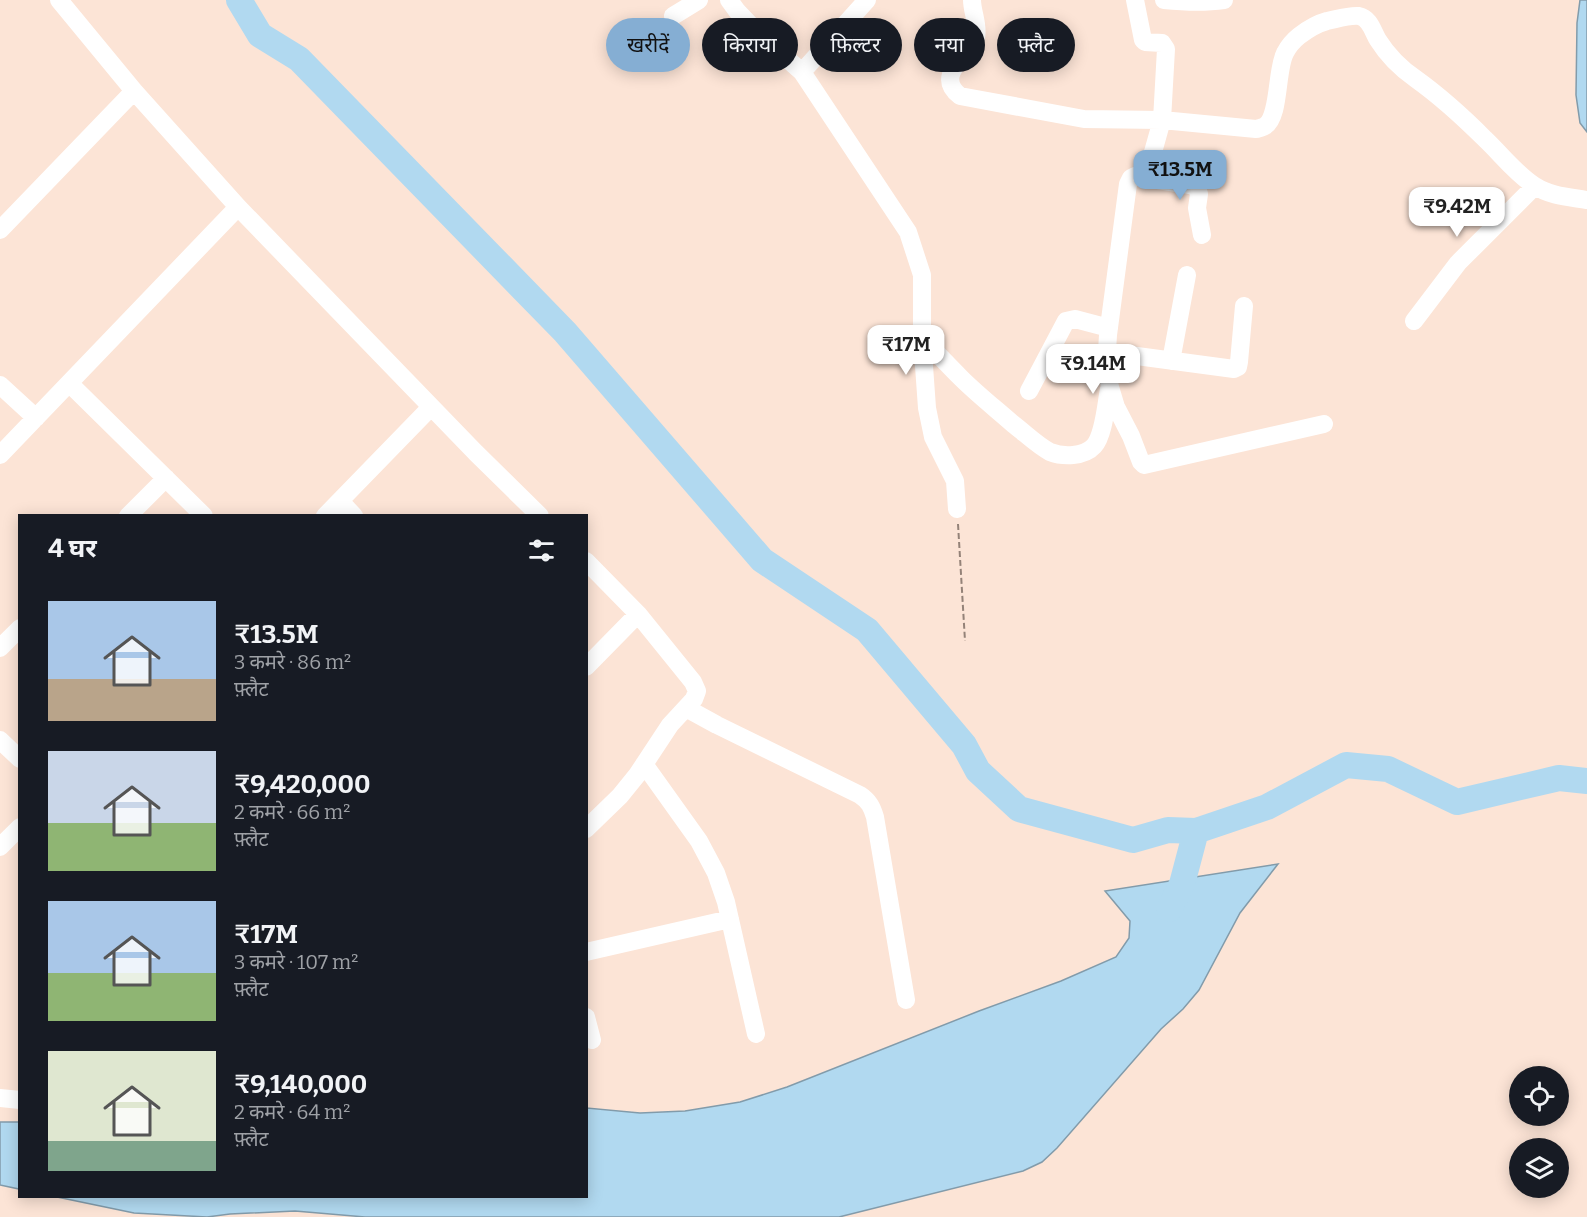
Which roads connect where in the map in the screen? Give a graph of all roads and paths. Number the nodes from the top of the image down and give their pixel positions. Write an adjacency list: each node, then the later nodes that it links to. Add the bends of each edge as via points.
1 (59, 0): 11 (street)
2 (699, 0): 9 (street)
3 (729, 0): 10 (street, via 759,34)
4 (867, 0): 10 (street)
5 (972, 0): 12 (street, via 977,33 951,73 953,90 960,96 1084,119)
6 (1134, 0): 12 (street, via 1143,40 1162,43 1166,49)
7 (1164, 0): 8 (street)
8 (1224, 0)
9 (673, 16)
10 (802, 72): 23 (street, via 908,232 922,275)
11 (134, 91): 16 (street); 17 (street)
12 (1162, 120): 13 (street); 14 (street, via 1265,127 1275,109 1285,51 1296,38 1324,22 1360,16 1400,68 1465,118)
13 (1145, 178): 18 (street, via 1196,186); 22 (street, via 1135,176 1129,180)
14 (1534, 186): 15 (street); 21 (street, via 1458,263)
15 (1587, 201)
16 (238, 207): 26 (street); 30 (street)
17 (0, 230)
18 (1202, 235)
19 (1186, 275): 25 (street)
20 (1244, 306): 25 (street, via 1238,366 1227,369)
21 (1414, 321)
22 (1109, 327): 24 (street); 29 (street, via 1075,319 1066,321)
23 (922, 338): 28 (street, via 990,405 1034,440 1061,455 1089,451 1096,445); 36 (street, via 927,408 933,437 955,481)
24 (1107, 352): 25 (street); 28 (street)
25 (1171, 361)
26 (69, 383): 31 (street); 34 (street)
27 (0, 384): 31 (street)
28 (1110, 387): 32 (street, via 1144,465)
29 (1029, 391)
30 (431, 407): 35 (street); 41 (street)
31 (36, 418): 33 (street)
32 (1324, 424)
33 (0, 455)
34 (166, 478): 37 (street); 38 (street)
35 (340, 501): 39 (street); 40 (street)
36 (957, 509): 45 (path)
37 (130, 514)
38 (202, 514)
39 (327, 514)
40 (352, 514)
41 (538, 514)
42 (588, 563): 43 (street)
43 (638, 614): 47 (street); 48 (street, via 696,686 696,696)
44 (18, 630): 46 (street)
45 (965, 641)
46 (0, 648)
47 (588, 666)
48 (686, 708): 51 (street); 57 (street, via 867,800 875,817)
49 (0, 740): 50 (street)
50 (18, 757)
51 (644, 764): 52 (street, via 620,796); 55 (street, via 699,841 716,873)
52 (588, 827)
53 (18, 829): 54 (street)
54 (0, 847)
55 (730, 919): 56 (street); 59 (street)
56 (588, 952)
57 (906, 1000)
58 (588, 1025): 60 (street)
59 (756, 1034)
60 (592, 1040)
61 (0, 1098): 62 (street)
62 (18, 1100)

